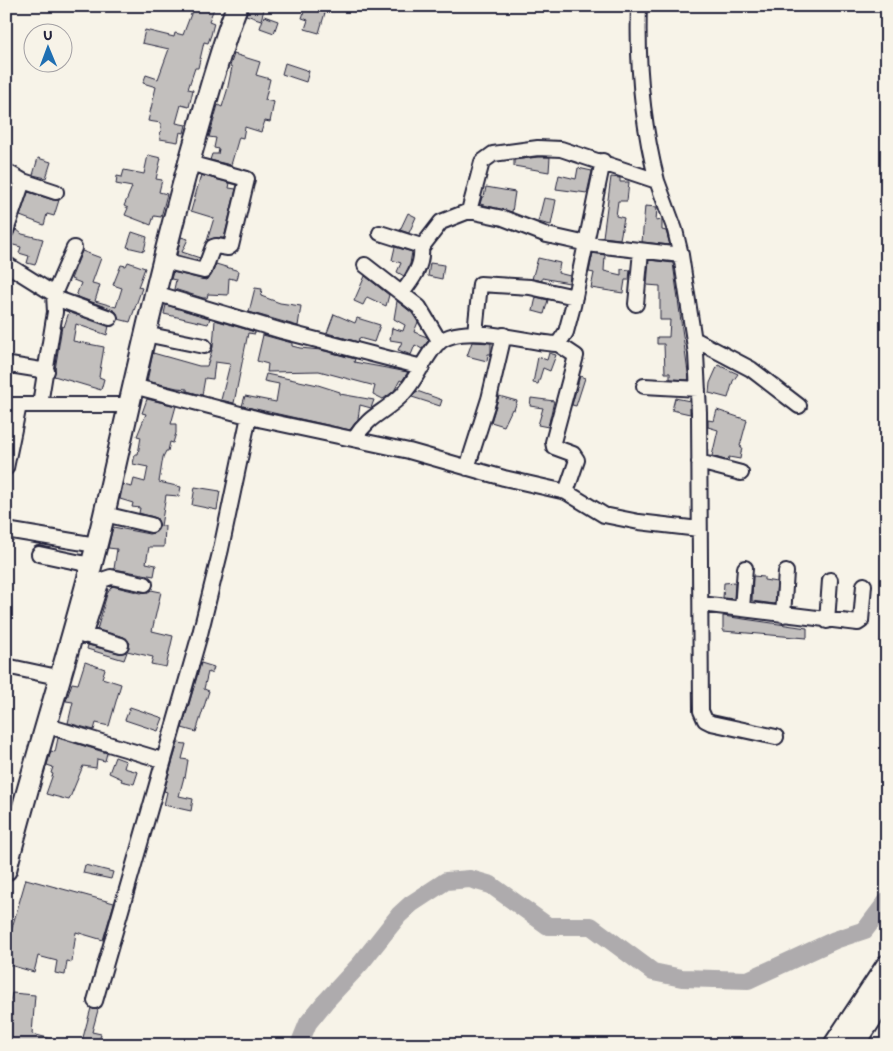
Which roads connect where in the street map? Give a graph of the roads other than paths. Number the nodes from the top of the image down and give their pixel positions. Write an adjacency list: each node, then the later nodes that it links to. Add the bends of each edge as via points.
1 (237, 6): 4 (highway)
2 (639, 6): 7 (street, via 639,51)
3 (603, 161): 7 (street); 9 (street, via 561,149 538,148 493,154 482,162); 12 (street)
4 (189, 163): 17 (highway); 17 (street, via 246,179 231,246 213,248 204,271)
5 (6, 171): 6 (street)
6 (23, 180): 8 (street); 10 (street)
7 (657, 181): 16 (street)
8 (56, 192)
9 (469, 211): 12 (street); 14 (street, via 440,222)
10 (6, 230)
11 (380, 233): 14 (street)
12 (587, 244): 15 (street); 23 (street)
13 (74, 248): 22 (street)
14 (421, 248): 21 (street, via 419,266)
15 (641, 251): 16 (street); 24 (street)
16 (681, 255): 29 (street)
17 (163, 261): 20 (highway)
18 (6, 264): 22 (street)
19 (365, 265): 21 (street)
20 (155, 293): 26 (highway); 33 (street)
21 (402, 293): 30 (street, via 420,307)
22 (54, 296): 25 (street); 35 (street)
23 (575, 297): 27 (street, via 530,287 480,284); 31 (street, via 566,332)
24 (636, 304)
25 (110, 318)
26 (145, 334): 32 (street); 38 (highway)
27 (475, 334): 28 (street); 30 (street)
28 (504, 336): 31 (street); 46 (street, via 489,399)
29 (694, 339): 37 (street); 41 (street, via 745,365)
30 (440, 342): 33 (street)
31 (558, 344): 48 (street, via 576,356 553,442 554,447 573,454 577,460)
32 (204, 346)
33 (422, 367): 43 (street, via 402,395 365,422)
34 (6, 369): 35 (street, via 10,365)
35 (47, 371): 39 (street)
36 (644, 386): 37 (street)
37 (698, 389): 44 (street)
38 (130, 395): 39 (street); 42 (street); 49 (highway)
39 (40, 404): 40 (street)
40 (12, 405): 45 (street)
41 (799, 406)
42 (249, 416): 43 (street); 71 (street, via 202,624)
43 (355, 438): 46 (street)
44 (700, 462): 47 (street); 51 (street)
45 (6, 468)
46 (467, 468): 48 (street)
47 (741, 473)
48 (566, 492): 51 (street, via 604,515)
49 (104, 514): 50 (street); 53 (highway)
50 (151, 526)
51 (699, 529): 61 (street)
52 (6, 530): 53 (street)
53 (96, 545): 55 (highway)
54 (39, 554): 55 (street)
55 (91, 565): 65 (highway)
56 (745, 568): 62 (street)
57 (786, 572): 63 (street)
58 (830, 580): 64 (street)
59 (145, 584): 65 (street, via 111,577 102,580)
60 (864, 585): 64 (street, via 860,623)
61 (701, 604): 62 (street); 70 (street, via 699,695 702,716 711,723)
62 (742, 609): 63 (street)
63 (783, 615): 64 (street)
64 (827, 621)
65 (79, 634): 66 (street); 68 (highway)
66 (121, 645)
67 (6, 666): 68 (street)
68 (62, 678): 69 (highway)
69 (48, 726): 71 (street); 72 (highway)
70 (776, 737)
71 (162, 760): 75 (street)
72 (7, 863)
73 (887, 965): 76 (highway)
74 (887, 995): 77 (highway)
75 (95, 1001)
76 (834, 1045)
77 (854, 1045)

